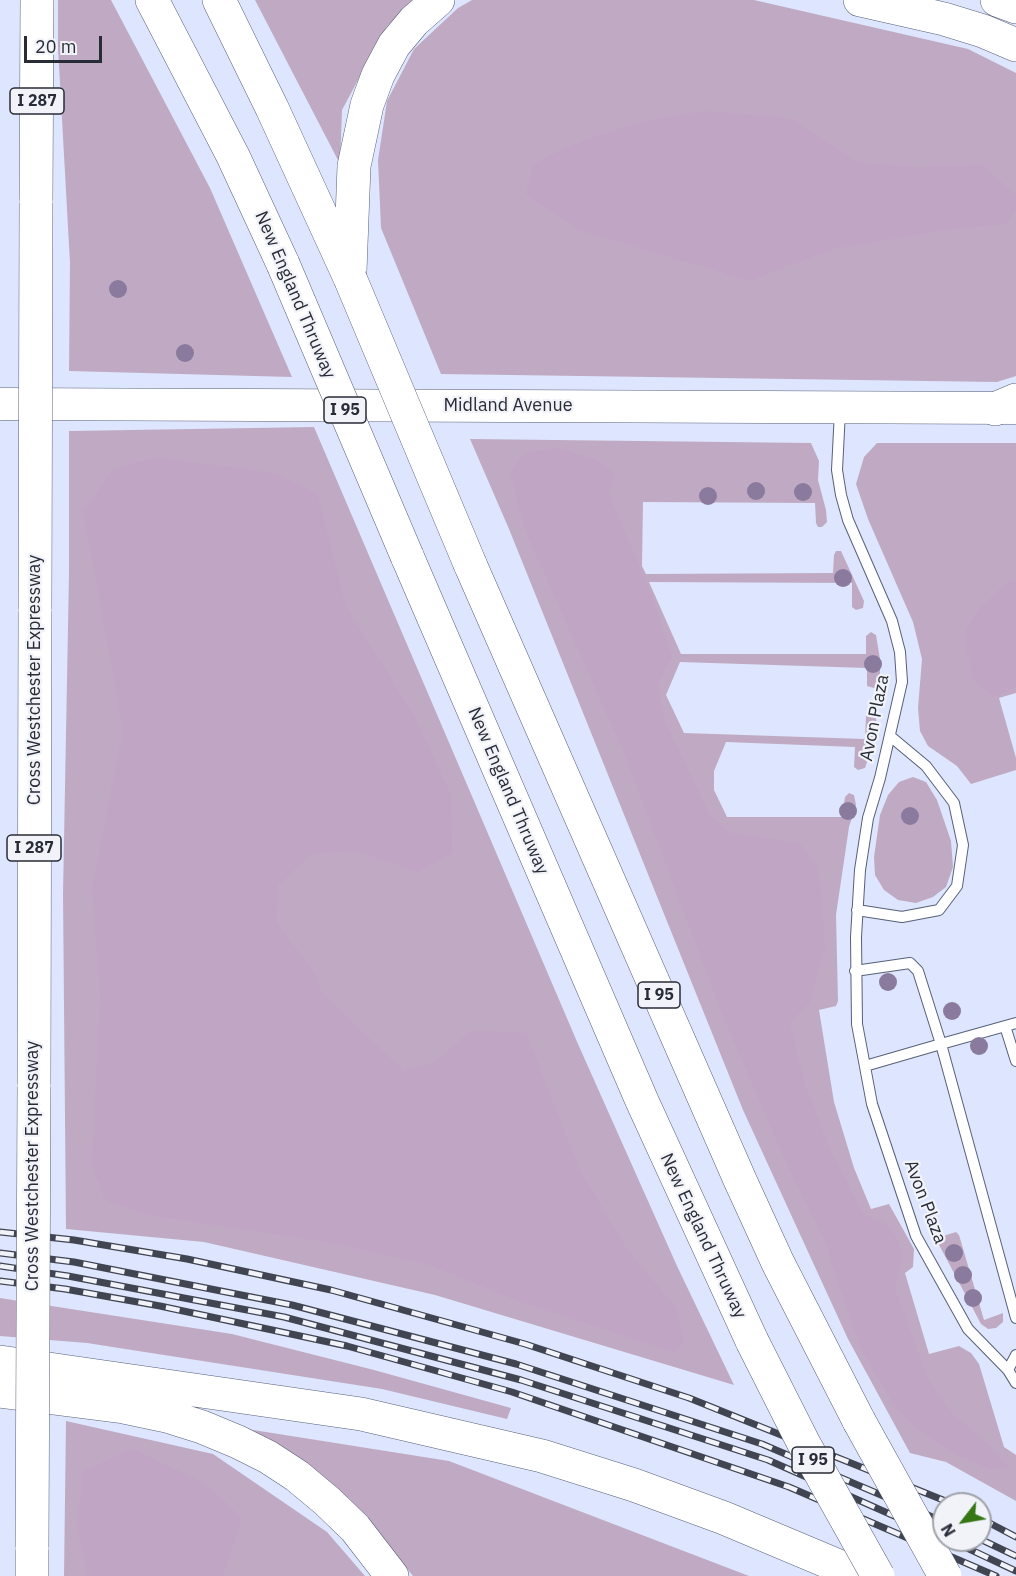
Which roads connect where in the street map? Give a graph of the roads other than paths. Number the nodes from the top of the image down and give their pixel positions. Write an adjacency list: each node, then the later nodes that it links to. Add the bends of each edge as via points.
1 (37, 0): 26 (highway, Cross Westchester Expressway / I 287, bridge)
2 (152, 0): 29 (highway, New England Thruway / I 95, bridge, via 224,136 282,264 655,1131 752,1341)
3 (219, 0): 9 (highway, I 95)
4 (438, 0): 9 (highway, via 394,45 367,105 354,166)
5 (860, 0): 8 (highway, via 944,19)
6 (997, 0): 7 (highway)
7 (1016, 6)
8 (1016, 45)
9 (350, 278): 30 (highway, I 95, bridge, via 470,564 778,1263)
10 (0, 404): 12 (street, Midland Avenue)
11 (1009, 406): 12 (street, Midland Avenue)
12 (840, 407): 13 (lane, Avon Plaza, via 837,470 841,495 892,621 900,652 902,682)
13 (890, 736): 14 (lane, Avon Plaza, via 868,818); 14 (lane, via 926,766 954,803 963,845 957,886 939,910 902,917)
14 (856, 910): 15 (lane, Avon Plaza)
15 (855, 971): 17 (lane, via 910,963 918,971); 19 (lane, Avon Plaza, via 857,1024)
16 (1011, 1024): 17 (lane); 18 (lane)
17 (941, 1044): 19 (lane); 20 (lane)
18 (1016, 1061)
19 (865, 1066): 23 (lane, Avon Plaza, via 872,1104 916,1236 968,1329)
20 (1016, 1318)
21 (1016, 1355): 23 (lane)
22 (0, 1362): 28 (highway, via 361,1414 520,1450 724,1518)
23 (1008, 1370): 24 (lane, Avon Plaza)
24 (1016, 1383)
25 (0, 1391): 27 (highway, via 167,1416 238,1442 297,1476 327,1501 355,1528)
26 (32, 1562)
27 (392, 1576)
28 (862, 1576)
29 (878, 1576)
30 (945, 1576)

